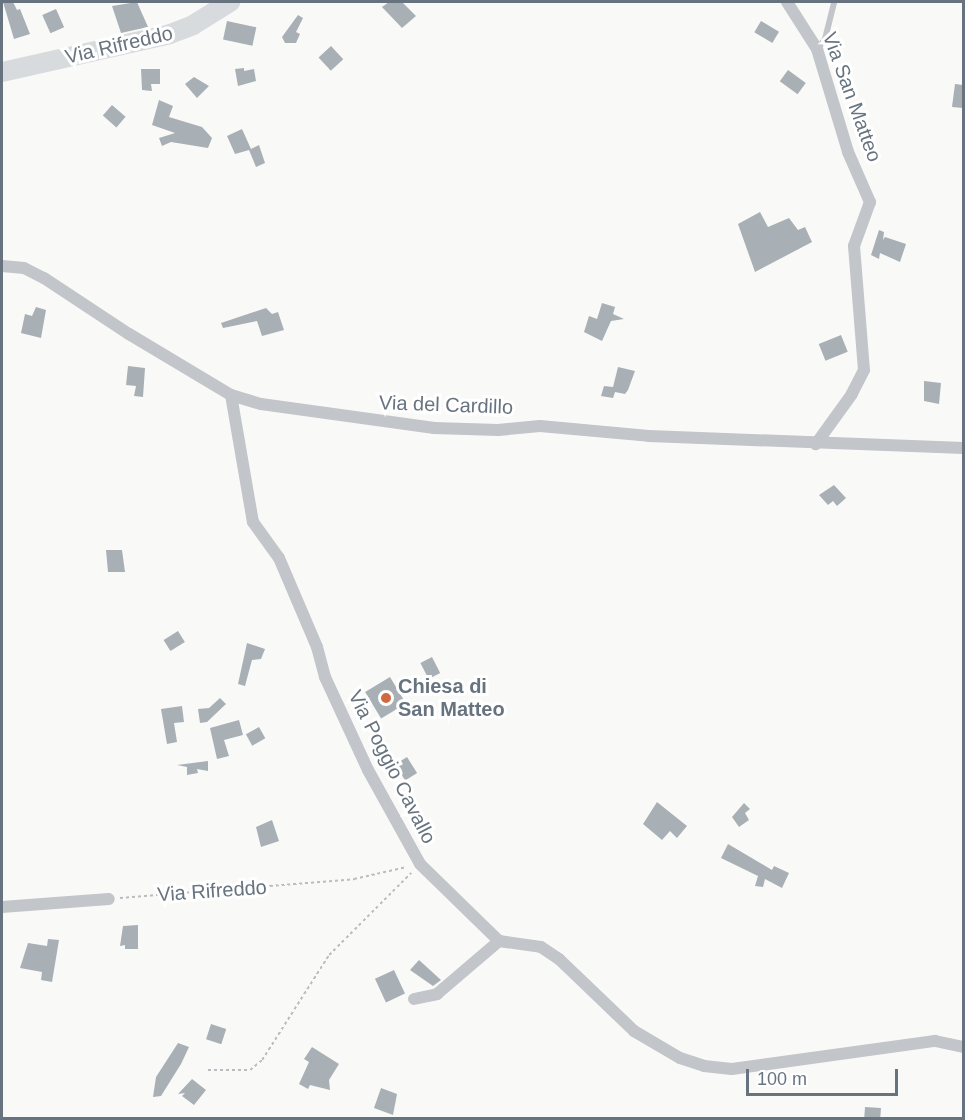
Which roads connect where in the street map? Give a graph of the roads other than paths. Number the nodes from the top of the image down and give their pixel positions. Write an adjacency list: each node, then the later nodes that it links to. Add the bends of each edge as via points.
1 (230, 2): 5 (main road, Via Rifreddo, via 170,34)
2 (787, 2): 4 (street, Via San Matteo)
3 (834, 2): 4 (lane, via 825,39)
4 (817, 49): 8 (street, Via San Matteo, via 848,152 870,202 854,246 864,370)
5 (2, 72)
6 (2, 266): 7 (street, Via del Cardillo, via 24,268 44,278)
7 (231, 395): 8 (street, Via del Cardillo, via 261,404 434,428 498,430 540,426); 12 (street, Via Poggio Cavallo, via 253,522 279,558 317,647 325,678 374,780 420,864)
8 (816, 444): 9 (street, Via del Cardillo)
9 (963, 448)
10 (109, 898): 11 (street)
11 (2, 907)
12 (499, 941): 13 (street, via 437,994); 14 (street, via 542,947 614,1015 657,1046 704,1066 732,1069 935,1041)
13 (414, 999)
14 (963, 1047)

